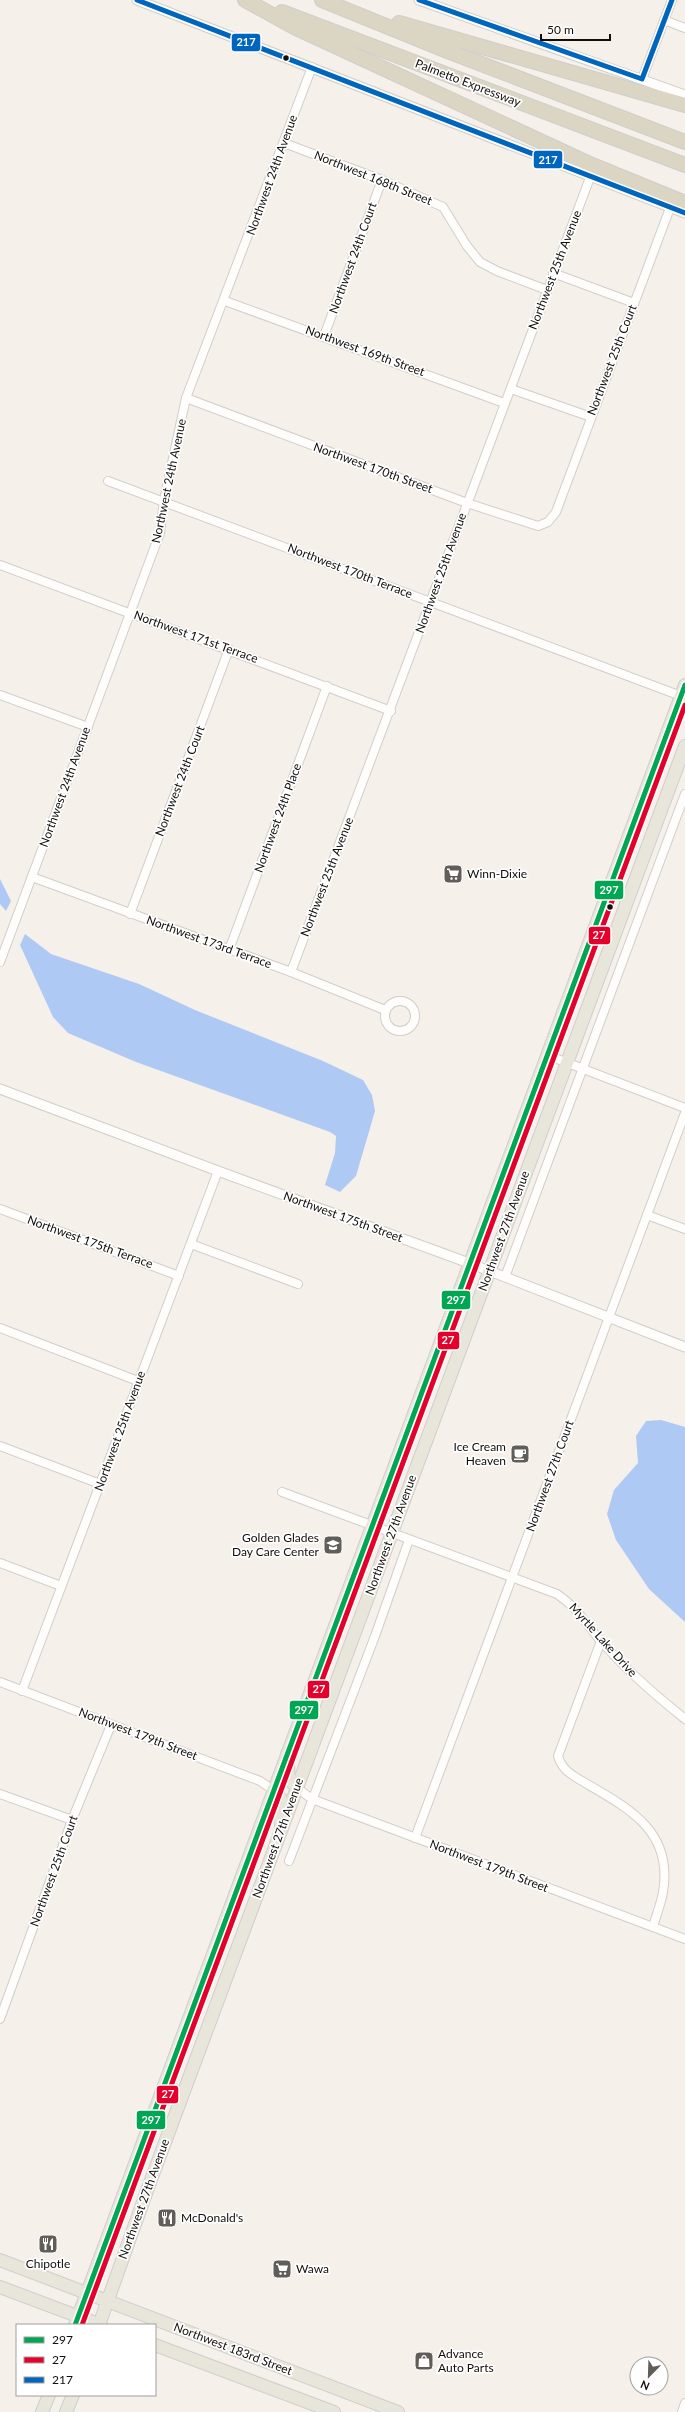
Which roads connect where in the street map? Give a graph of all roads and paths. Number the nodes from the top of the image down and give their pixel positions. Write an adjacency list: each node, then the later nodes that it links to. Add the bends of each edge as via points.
1 (137, 0): 10 (street)
2 (245, 0): 19 (highway, via 296,28 592,165)
3 (250, 0): 16 (highway, Palmetto Expressway)
4 (322, 0): 7 (highway, Palmetto Expressway)
5 (419, 0): 11 (street)
6 (672, 0): 8 (street)
7 (340, 7): 13 (highway); 14 (highway, Palmetto Expressway)
8 (664, 20): 9 (street); 11 (street)
9 (685, 28)
10 (312, 67): 15 (street, Northwest 24th Avenue); 17 (street)
11 (642, 79): 12 (street)
12 (685, 95)
13 (685, 105)
14 (685, 142)
15 (284, 143): 18 (street, Northwest 168th Street); 24 (street, Northwest 24th Avenue)
16 (685, 165)
17 (591, 175): 20 (street); 22 (street, Northwest 25th Avenue)
18 (382, 180): 23 (street, Northwest 168th Street, via 443,206 467,246 480,262); 26 (street, Northwest 24th Court)
19 (685, 203)
20 (670, 208): 21 (street); 25 (street, Northwest 25th Court)
21 (685, 213)
22 (553, 273): 23 (street, Northwest 25th Avenue); 25 (street)
23 (547, 290): 27 (street, Northwest 25th Avenue)
24 (225, 301): 26 (street, Northwest 169th Street); 28 (street, Northwest 24th Avenue)
25 (634, 302): 30 (street, Northwest 25th Court)
26 (324, 336): 29 (street, Northwest 169th Street)
27 (511, 389): 29 (street, Northwest 25th Avenue); 30 (street)
28 (186, 398): 32 (street, Northwest 24th Avenue); 33 (street, Northwest 170th Street)
29 (504, 403): 33 (street, Northwest 25th Avenue)
30 (591, 417): 34 (street, Northwest 25th Court)
31 (108, 481): 32 (street, Northwest 170th Terrace)
32 (164, 500): 36 (street, Northwest 170th Terrace); 37 (street, Northwest 24th Avenue, via 160,533)
33 (467, 503): 34 (street, Northwest 170th Street, via 538,526 548,522); 36 (street, Northwest 25th Avenue)
34 (556, 512)
35 (0, 565): 37 (street, Northwest 171st Terrace)
36 (430, 602): 41 (street, Northwest 170th Terrace); 42 (street, Northwest 25th Avenue)
37 (131, 614): 38 (street, Northwest 171st Terrace); 43 (street, Northwest 24th Avenue)
38 (229, 649): 39 (street, Northwest 171st Terrace); 49 (street, Northwest 24th Court)
39 (327, 686): 42 (street, Northwest 171st Terrace); 50 (street, Northwest 24th Place)
40 (0, 695): 43 (street)
41 (684, 695): 46 (main road, Northwest 27th Avenue)
42 (391, 711): 52 (street, Northwest 25th Avenue)
43 (88, 727): 47 (street, Northwest 24th Avenue)
44 (684, 749): 48 (main road, Northwest 27th Avenue)
45 (685, 794): 56 (street)
46 (614, 876): 48 (main road); 54 (main road, Northwest 27th Avenue)
47 (32, 877): 49 (street, Northwest 173rd Terrace); 51 (street, Northwest 24th Avenue)
48 (633, 884): 55 (main road, Northwest 27th Avenue)
49 (130, 914): 50 (street, Northwest 173rd Terrace)
50 (229, 950): 52 (street, Northwest 173rd Terrace)
51 (0, 962)
52 (291, 972): 53 (street, Northwest 173rd Terrace)
53 (385, 1010)
54 (547, 1055): 55 (street); 65 (main road, Northwest 27th Avenue)
55 (567, 1062): 56 (street); 66 (main road, Northwest 27th Avenue)
56 (583, 1069): 58 (street); 68 (street)
57 (0, 1088): 60 (street, Northwest 175th Street)
58 (685, 1108)
59 (685, 1113): 62 (street, Northwest 27th Court)
60 (218, 1171): 64 (street, Northwest 25th Avenue); 65 (street, Northwest 175th Street)
61 (0, 1209): 67 (street, Northwest 175th Terrace)
62 (647, 1215): 63 (street); 70 (street, Northwest 27th Court)
63 (685, 1229)
64 (191, 1244): 67 (street, Northwest 25th Avenue); 69 (street)
65 (469, 1263): 66 (street, Northwest 175th Street); 77 (main road, Northwest 27th Avenue)
66 (490, 1271): 68 (street, Northwest 175th Street); 78 (main road, Northwest 27th Avenue)
67 (179, 1276): 73 (street, Northwest 25th Avenue)
68 (505, 1277): 70 (street, Northwest 175th Street)
69 (298, 1284)
70 (609, 1318): 72 (street, Northwest 175th Street); 81 (street, Northwest 27th Court)
71 (0, 1328): 73 (street)
72 (685, 1347)
73 (138, 1381): 75 (street, Northwest 25th Avenue)
74 (0, 1446): 75 (street)
75 (100, 1484): 82 (street, Northwest 25th Avenue)
76 (282, 1492): 77 (street, Myrtle Lake Drive)
77 (372, 1525): 78 (street, Myrtle Lake Drive); 88 (main road, Northwest 27th Avenue)
78 (391, 1533): 79 (street, Myrtle Lake Drive); 89 (main road, Northwest 27th Avenue)
79 (409, 1540): 81 (street, Myrtle Lake Drive); 92 (street)
80 (0, 1563): 82 (street)
81 (512, 1578): 83 (street, Myrtle Lake Drive, via 557,1594 569,1602); 95 (street, Northwest 27th Court)
82 (61, 1586): 85 (street, Northwest 25th Avenue)
83 (601, 1641): 86 (street, Myrtle Lake Drive, via 651,1692); 97 (street, via 558,1756 560,1764 568,1773 622,1804 638,1817 650,1829 662,1848 663,1892)
84 (0, 1682): 85 (street, Northwest 179th Street)
85 (22, 1691): 87 (street, Northwest 179th Street)
86 (685, 1719)
87 (111, 1724): 90 (street, Northwest 179th Street, via 260,1781); 93 (street, Northwest 25th Court)
88 (287, 1752): 89 (main road, via 289,1779); 90 (main road, Northwest 27th Avenue)
89 (297, 1788): 92 (street, Northwest 179th Street); 94 (main road, Northwest 27th Avenue)
90 (273, 1790): 94 (main road, via 281,1799); 99 (main road, Northwest 27th Avenue)
91 (0, 1794): 93 (street)
92 (312, 1799): 95 (street, Northwest 179th Street); 96 (street)
93 (72, 1820): 101 (street, Northwest 25th Court)
94 (282, 1828): 100 (main road, Northwest 27th Avenue)
95 (415, 1838): 97 (street, Northwest 179th Street)
96 (289, 1861)
97 (653, 1927): 98 (street, Northwest 179th Street)
98 (685, 1939)
99 (195, 2002): 100 (main road); 104 (main road, Northwest 27th Avenue)
100 (214, 2009): 105 (main road, Northwest 27th Avenue)
101 (0, 2019)
102 (0, 2260): 104 (main road, Northwest 183rd Street)
103 (0, 2288): 106 (main road)
104 (87, 2293): 105 (main road, Northwest 183rd Street); 106 (main road, Northwest 27th Avenue)
105 (107, 2301): 108 (main road, Northwest 27th Avenue); 116 (main road, Northwest 183rd Street)
106 (76, 2321): 107 (main road)
107 (94, 2324)
108 (100, 2324)
109 (156, 2345): 115 (main road, Northwest 183rd Street)
110 (48, 2396): 113 (main road)
111 (72, 2396): 114 (main road)
112 (685, 2404): 117 (street)
113 (42, 2412)
114 (66, 2412)
115 (334, 2412)
116 (398, 2412)
117 (682, 2412)

